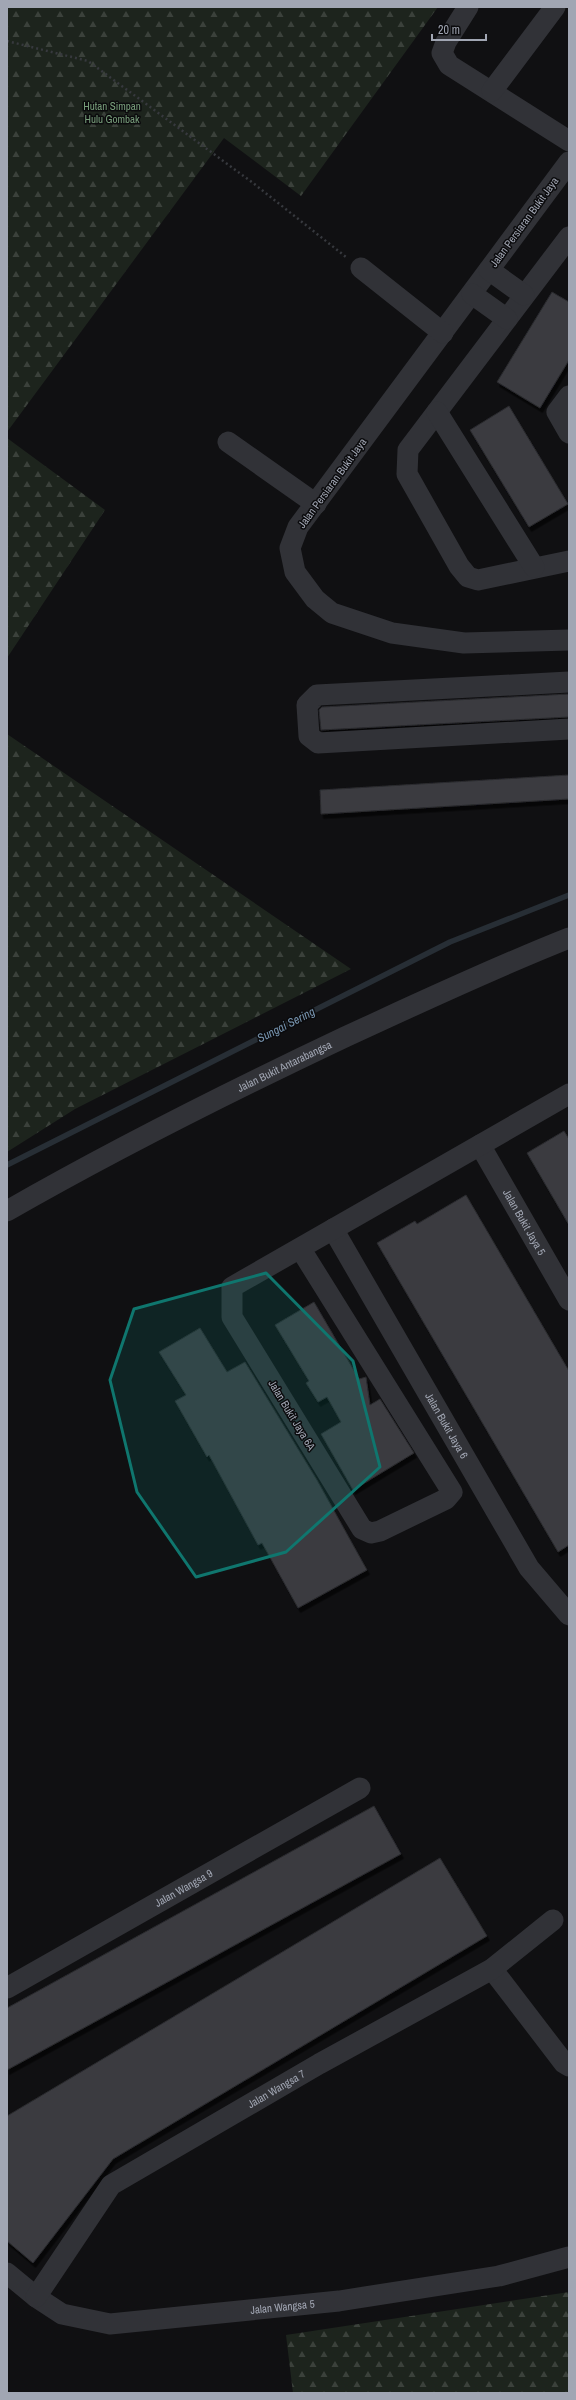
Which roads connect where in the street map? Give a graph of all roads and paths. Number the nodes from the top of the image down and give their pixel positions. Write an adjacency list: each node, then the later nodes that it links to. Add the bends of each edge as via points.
1 (468, 7): 4 (street, via 442,53 449,65)
2 (555, 7): 4 (street)
3 (7, 41): 8 (path, via 88,60 253,183)
4 (492, 92): 5 (street)
5 (569, 141)
6 (569, 162): 9 (street, Jalan Persiaran Bukit Jaya)
7 (569, 237): 11 (street)
8 (361, 268): 13 (street)
9 (489, 270): 10 (street, Jalan Persiaran Bukit Jaya); 11 (street)
10 (472, 294): 12 (street); 13 (street, Jalan Persiaran Bukit Jaya)
11 (524, 295): 12 (street)
12 (507, 319): 15 (street)
13 (443, 332): 18 (street, Jalan Persiaran Bukit Jaya)
14 (569, 396): 16 (street, via 557,412)
15 (437, 412): 20 (street); 20 (street, via 408,450 407,474 459,566 468,577 478,580)
16 (569, 433)
17 (228, 442): 18 (street)
18 (316, 504): 21 (street, Jalan Persiaran Bukit Jaya, via 293,538 290,548 301,582 315,599 332,613 392,633 464,643)
19 (569, 561): 20 (street)
20 (534, 567)
21 (569, 640)
22 (569, 682): 23 (street, via 316,695 307,705 309,736 318,743)
23 (569, 729)
24 (569, 938): 27 (street, Jalan Bukit Antarabangsa, via 454,986 265,1075 57,1182)
25 (569, 1094): 26 (street)
26 (480, 1145): 28 (street); 30 (street, Jalan Bukit Jaya 5)
27 (7, 1211)
28 (333, 1229): 29 (street); 31 (street, Jalan Bukit Jaya 6, via 529,1568)
29 (300, 1248): 29 (street, Jalan Bukit Jaya 6A, via 452,1492 446,1500 371,1533 362,1529 232,1317 232,1287)
30 (569, 1300)
31 (569, 1615)
32 (360, 1788): 35 (street, Jalan Wangsa 9)
33 (553, 1920): 34 (street, Jalan Wangsa 7)
34 (492, 1969): 36 (street, via 564,2063); 39 (street, Jalan Wangsa 7, via 319,2064 111,2186)
35 (7, 1988)
36 (569, 2066)
37 (569, 2257): 39 (street, Jalan Wangsa 5, via 499,2276 339,2301 110,2324 62,2314)
38 (7, 2273): 39 (street, Jalan Wangsa 5)
39 (36, 2297)

